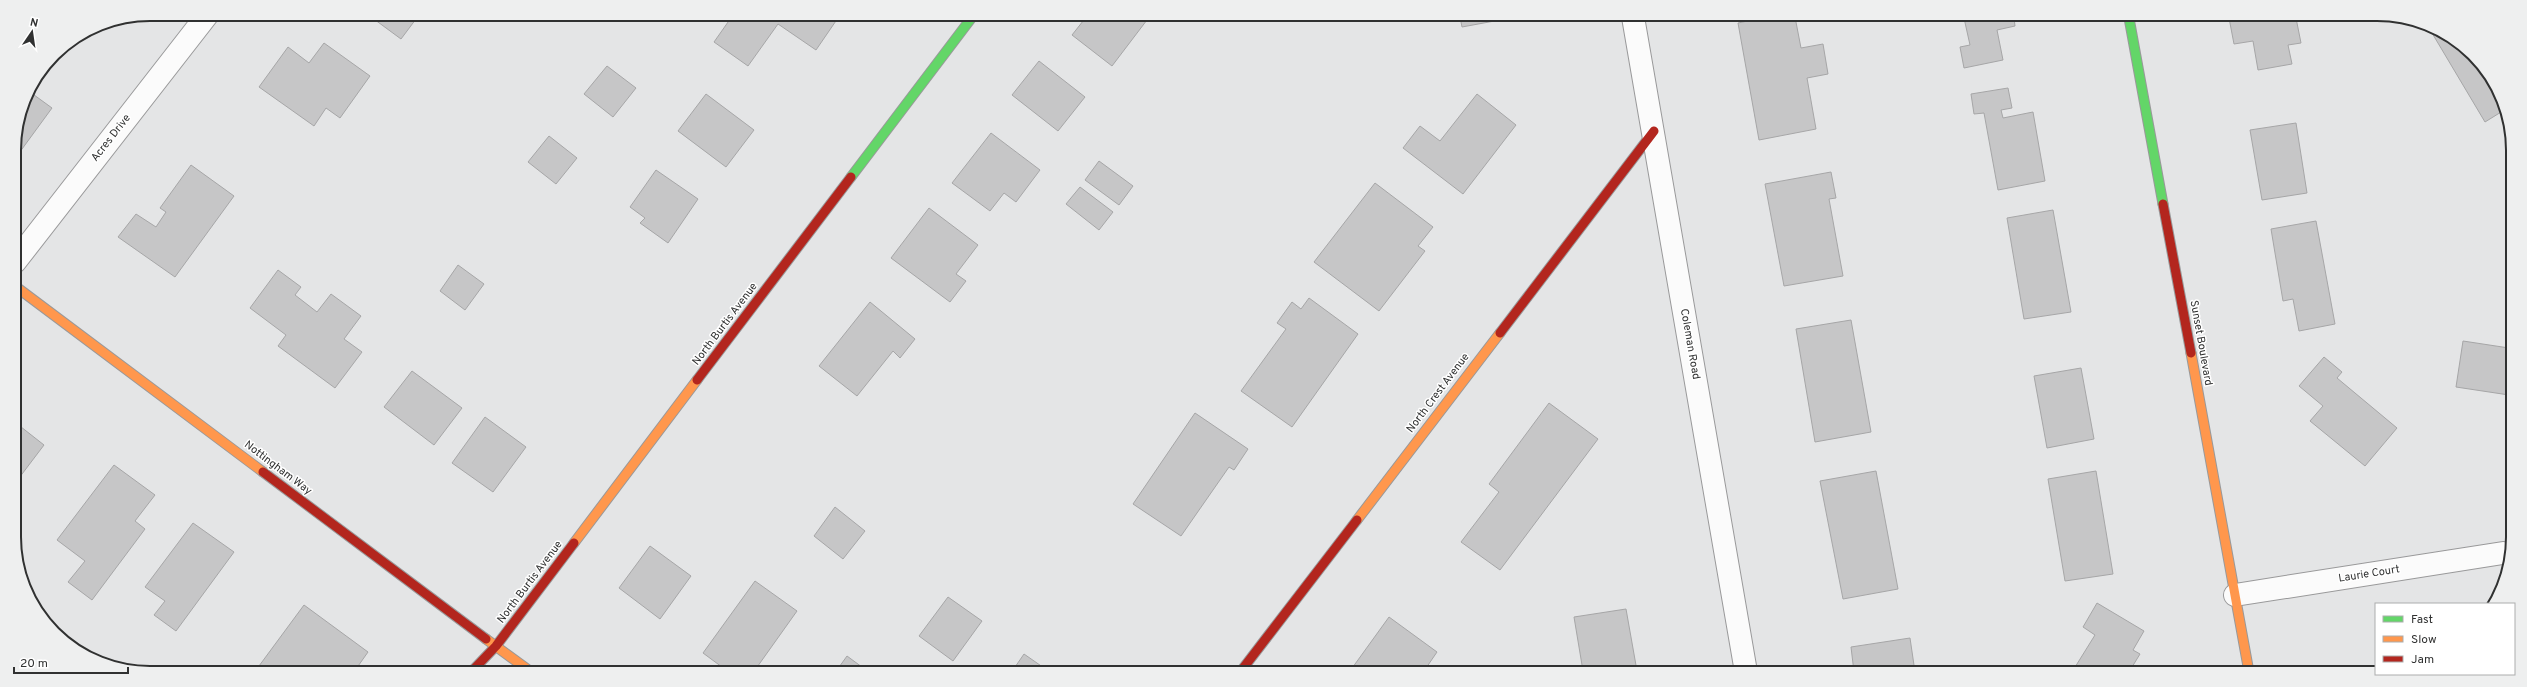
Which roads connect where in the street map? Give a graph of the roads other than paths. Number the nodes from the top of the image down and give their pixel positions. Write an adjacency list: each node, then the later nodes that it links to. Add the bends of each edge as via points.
1 (203, 21): 6 (street, Acres Drive)
2 (969, 21): 10 (street, North Burtis Avenue)
3 (1634, 21): 5 (street, Coleman Road)
4 (2130, 21): 9 (street, Sunset Boulevard)
5 (1654, 131): 13 (street, North Crest Avenue); 14 (street, Coleman Road)
6 (21, 254)
7 (21, 290): 10 (street, Nottingham Way)
8 (2503, 553): 9 (street, Laurie Court)
9 (2235, 595): 15 (street, Sunset Boulevard)
10 (496, 646): 11 (street, North Burtis Avenue); 12 (street, Nottingham Way)
11 (477, 666)
12 (523, 666)
13 (1245, 666)
14 (1745, 666)
15 (2248, 666)

